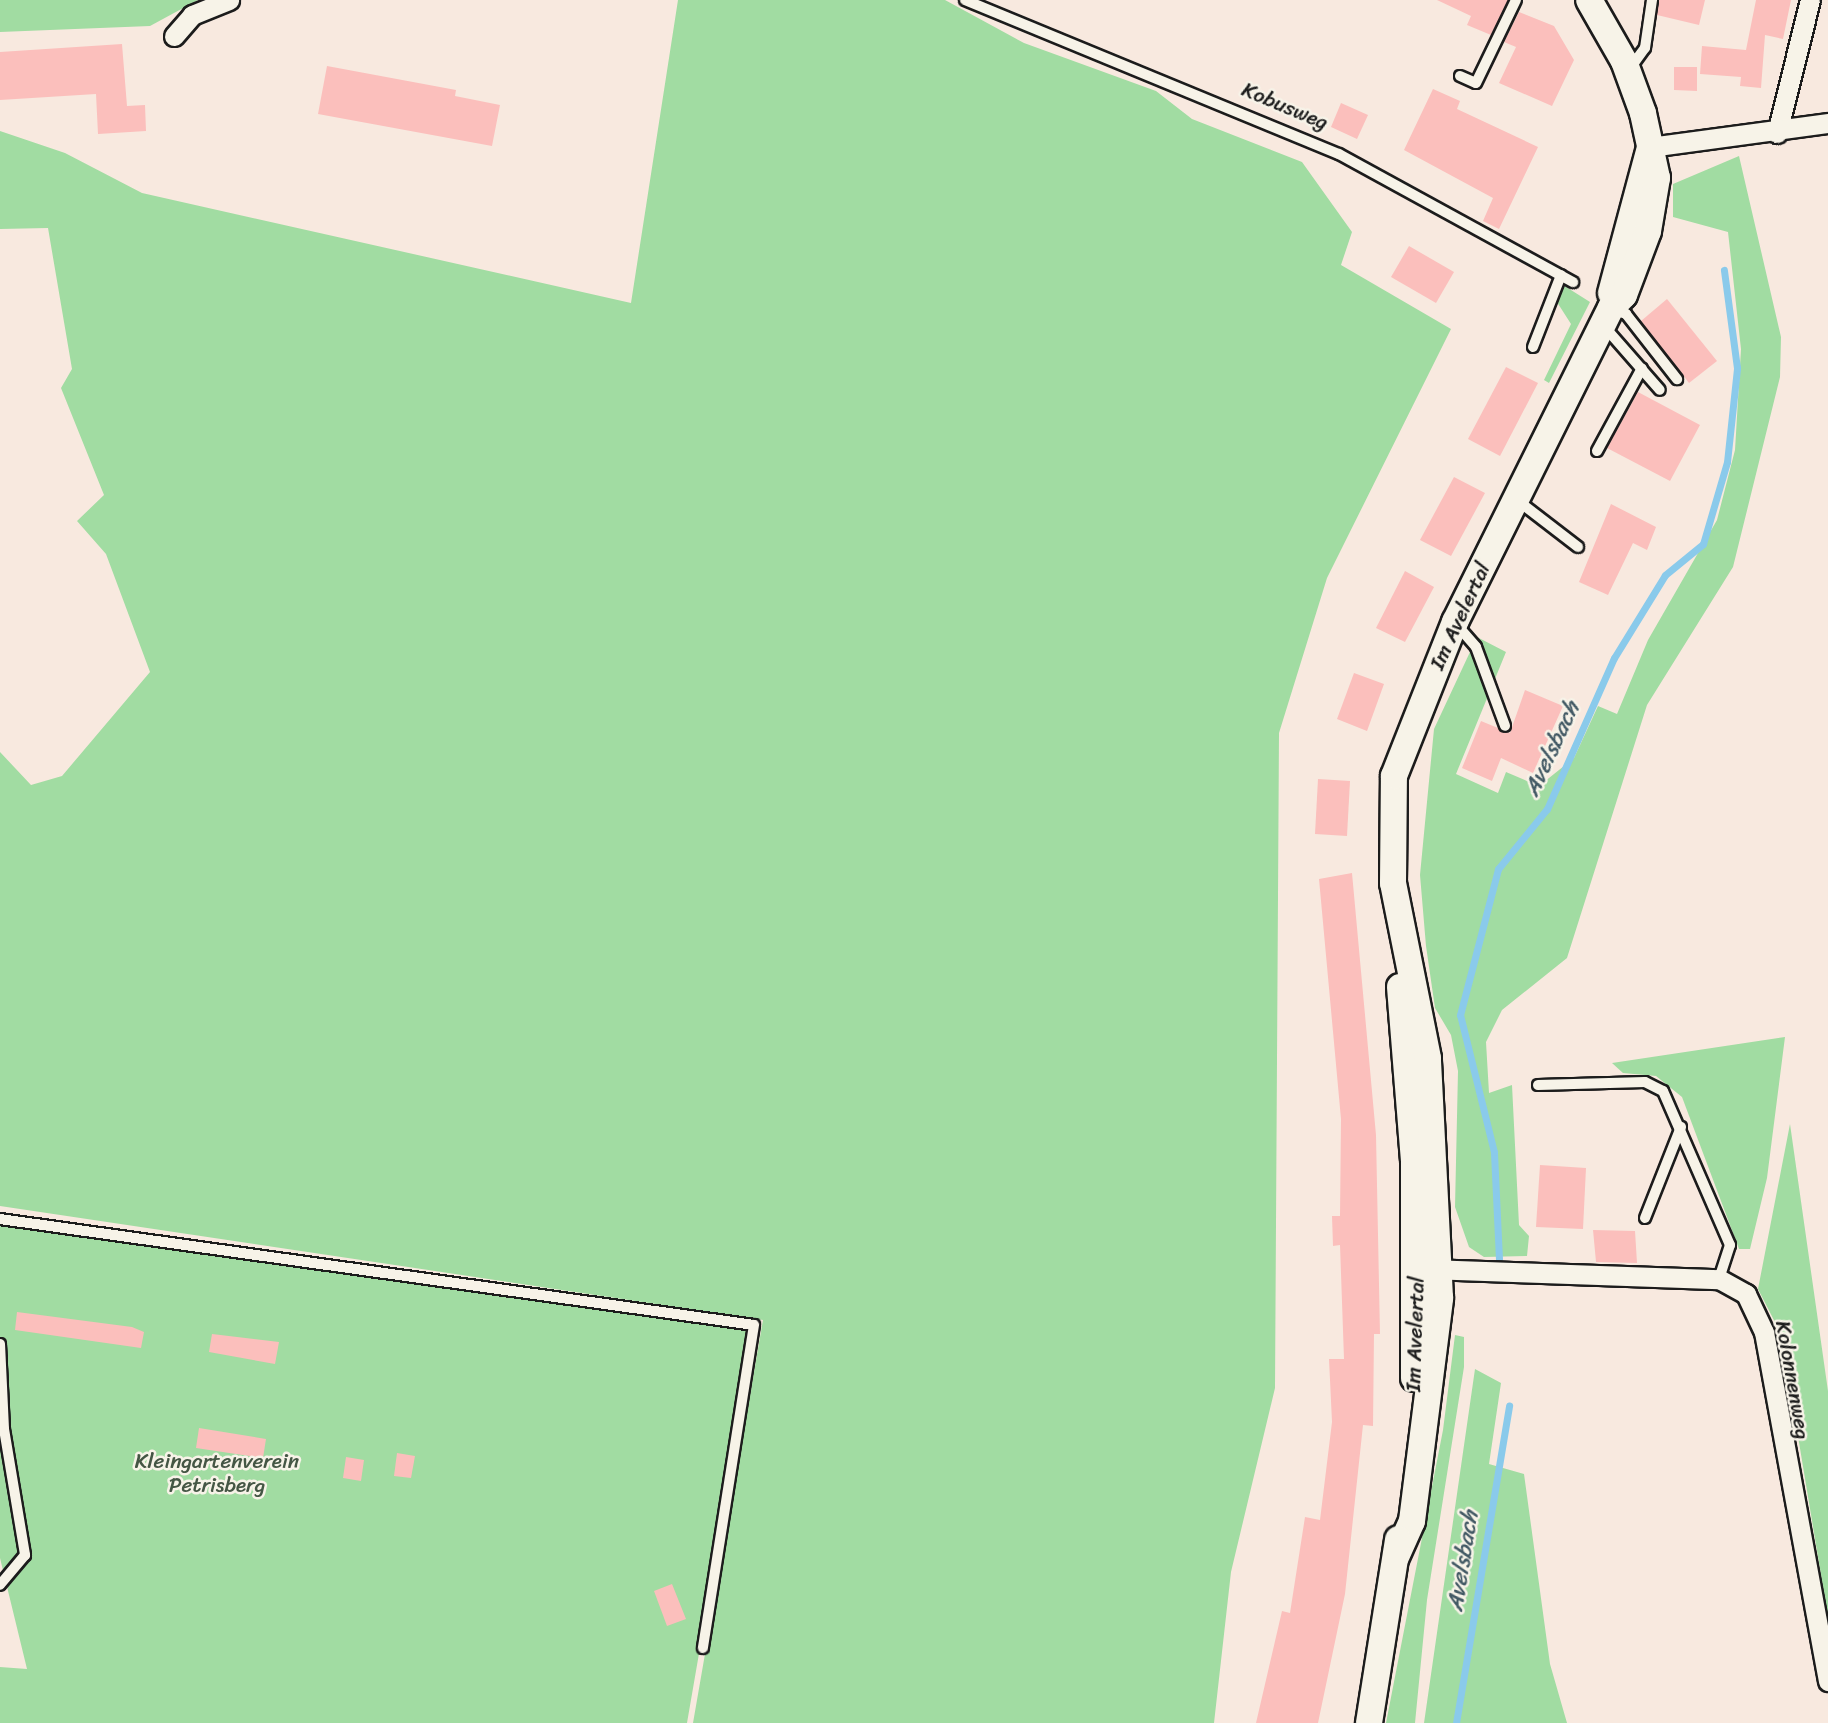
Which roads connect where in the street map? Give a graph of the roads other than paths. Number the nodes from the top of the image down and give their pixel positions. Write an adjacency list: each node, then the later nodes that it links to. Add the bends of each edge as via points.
1 (229, 0): 7 (street, via 192,15)
2 (965, 0): 13 (lane, Kobusweg, via 1339,154)
3 (1516, 0): 9 (lane, via 1476,83)
4 (1589, 0): 8 (main road)
5 (1652, 0): 8 (lane, via 1645,48)
6 (1810, 0): 11 (street)
7 (174, 36)
8 (1628, 70): 12 (main road)
9 (1460, 76)
10 (1828, 123): 11 (street)
11 (1777, 133): 12 (street)
12 (1650, 147): 15 (main road, Im Avelertal, via 1641,160)
13 (1561, 275): 14 (lane, Kobusweg); 16 (lane)
14 (1573, 282)
15 (1607, 317): 17 (lane); 18 (lane, via 1626,314); 21 (main road, Im Avelertal)
16 (1533, 347)
17 (1642, 368): 19 (lane); 20 (lane)
18 (1677, 379)
19 (1660, 390)
20 (1597, 451)
21 (1517, 499): 22 (lane); 23 (main road, Im Avelertal)
22 (1578, 547)
23 (1455, 622): 24 (lane, via 1476,647); 25 (main road, Im Avelertal, via 1394,776 1392,855)
24 (1505, 726)
25 (1402, 943): 30 (main road, Im Avelertal); 30 (main road, Im Avelertal, via 1428,1058 1436,1180)
26 (1538, 1085): 27 (lane, via 1645,1082 1663,1091)
27 (1681, 1127): 28 (lane); 31 (lane, via 1730,1245)
28 (1645, 1218)
29 (0, 1219): 34 (lane, via 754,1325)
30 (1428, 1270): 31 (street); 36 (main road, via 1427,1430 1412,1521 1396,1556)
31 (1719, 1279): 35 (street, Kolonnenweg, via 1746,1294 1764,1332)
32 (0, 1344): 33 (lane, via 4,1429 25,1555)
33 (0, 1585)
34 (703, 1648)
35 (1828, 1681)
36 (1369, 1723)

